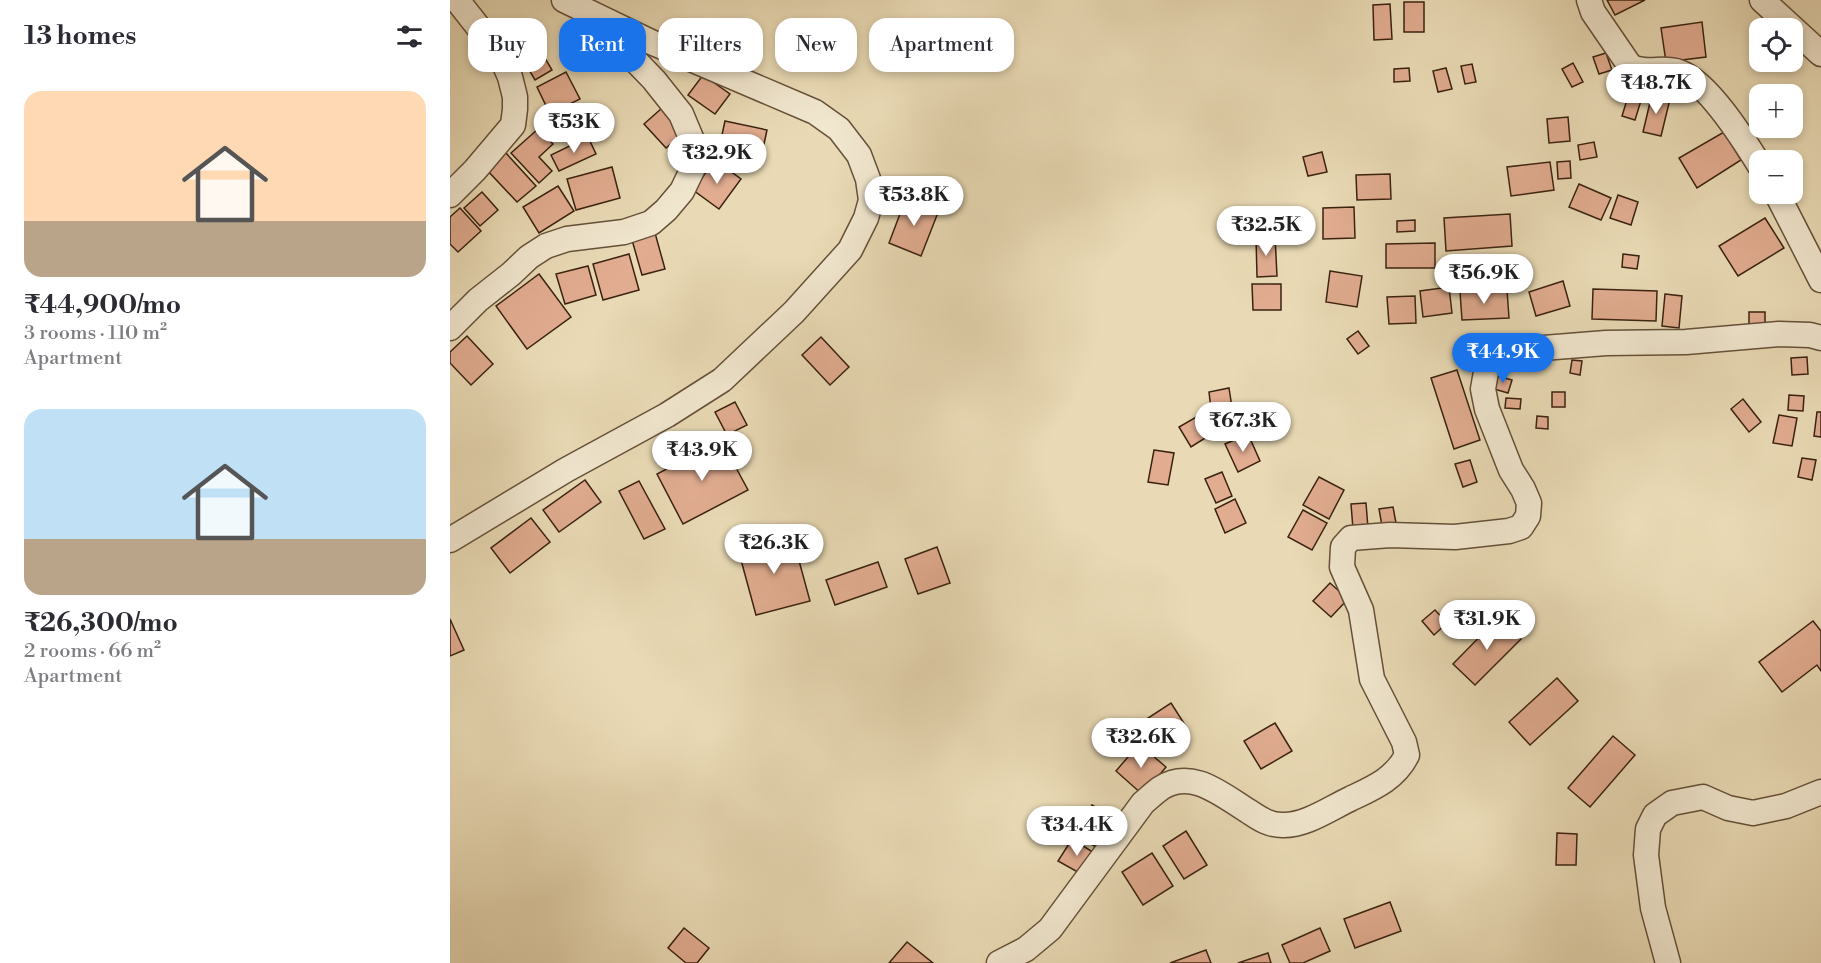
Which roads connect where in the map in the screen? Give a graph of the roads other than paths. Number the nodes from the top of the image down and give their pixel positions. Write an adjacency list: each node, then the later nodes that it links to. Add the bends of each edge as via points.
1 (457, 0): 7 (street, via 501,56 510,77 515,109 513,125)
2 (1589, 0): 6 (street, via 1630,66 1639,71 1680,72 1690,78 1735,126)
3 (1762, 0): 5 (street)
4 (569, 3): 10 (street, via 608,31 681,114 694,145 694,166 682,191 651,223 624,232 567,239 546,246 478,300); 12 (street, via 815,112 839,129 859,155 871,200 850,250 794,312 722,380)
5 (1821, 54)
6 (1750, 150)
7 (450, 195)
8 (1783, 204): 9 (street)
9 (1821, 280)
10 (450, 328)
11 (1821, 338): 14 (street, via 1779,334 1686,342 1606,343 1517,350 1497,356 1487,366 1483,389 1486,409 1511,471 1529,503 1528,516 1521,526 1455,537 1351,538 1342,547 1342,567 1360,610 1372,679 1407,755 1393,775 1308,819 1281,825 1265,822 1206,785 1179,781 1162,787 1143,803 1050,929 1026,949)
12 (450, 540)
13 (1821, 792): 15 (street, via 1786,806 1753,813 1703,797 1672,803 1654,815 1648,829 1646,855 1653,908)
14 (999, 963)
15 (1668, 963)

